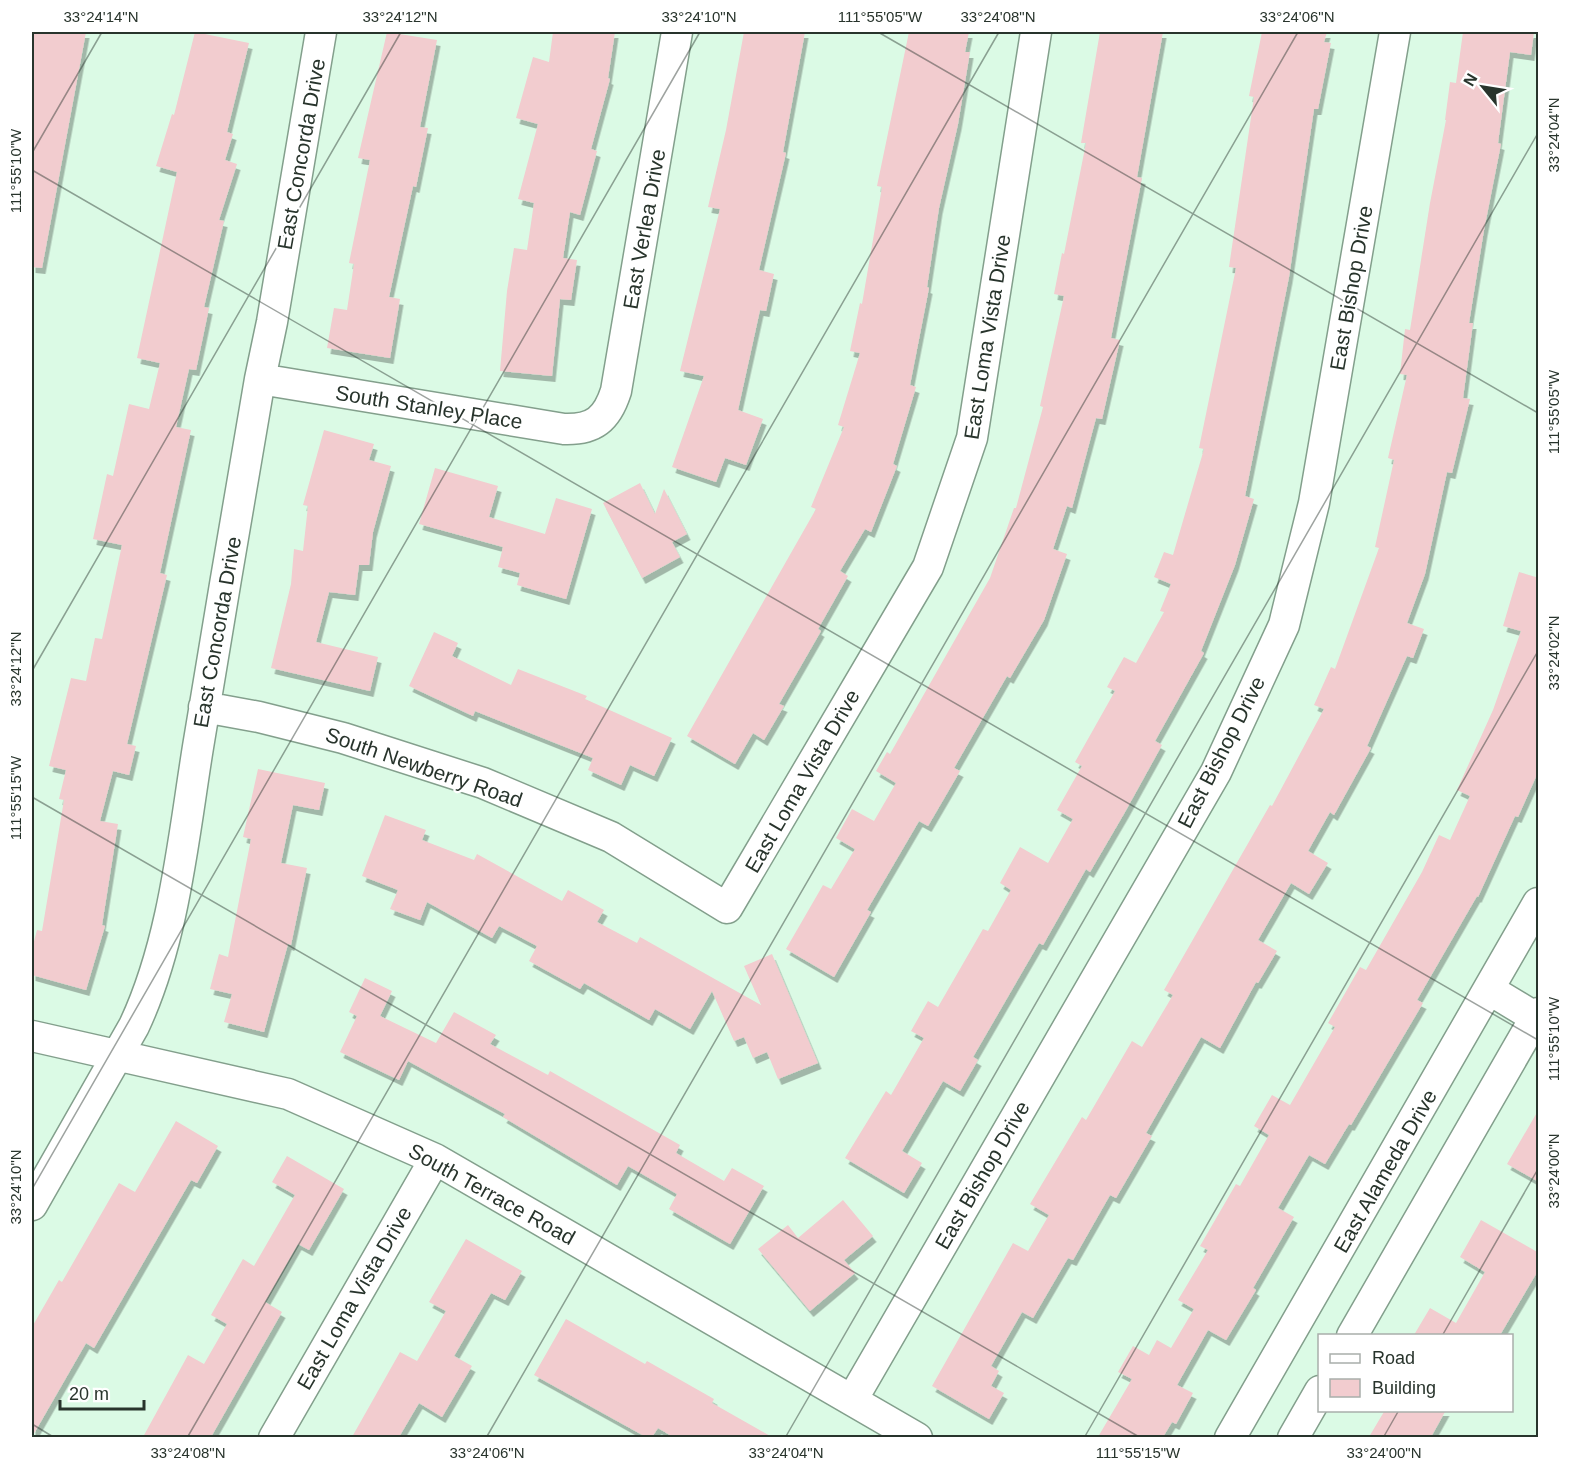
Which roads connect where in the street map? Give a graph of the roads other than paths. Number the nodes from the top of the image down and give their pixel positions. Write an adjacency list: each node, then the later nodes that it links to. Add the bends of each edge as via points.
1 (321, 32): 5 (street, East Concorda Drive)
2 (677, 32): 6 (street, East Verlea Drive, via 616,391)
3 (1036, 32): 9 (street, East Loma Vista Drive, via 972,438 928,567)
4 (1395, 32): 18 (street, East Bishop Drive, via 1314,503 1284,625 1216,772)
5 (260, 379): 6 (street, South Stanley Place, via 564,429 587,428); 7 (street, East Concorda Drive)
6 (598, 422)
7 (204, 707): 9 (street, South Newberry Road, via 343,738 483,783 610,837); 13 (street, East Concorda Drive, via 163,945 145,1002)
8 (1539, 903): 10 (street, East Alameda Drive)
9 (728, 908)
10 (1490, 990): 11 (street); 21 (street, East Alameda Drive)
11 (1538, 1016): 16 (street)
12 (32, 1036): 13 (street, South Terrace Road)
13 (118, 1054): 14 (street, South Terrace Road, via 288,1094); 15 (street, East Concorda Drive)
14 (435, 1159): 18 (street, South Terrace Road); 19 (street, East Loma Vista Drive)
15 (32, 1205)
16 (1353, 1334)
17 (1318, 1394): 22 (street)
18 (852, 1400): 20 (street, South Terrace Road)
19 (273, 1437)
20 (917, 1437)
21 (1230, 1437)
22 (1293, 1437)

